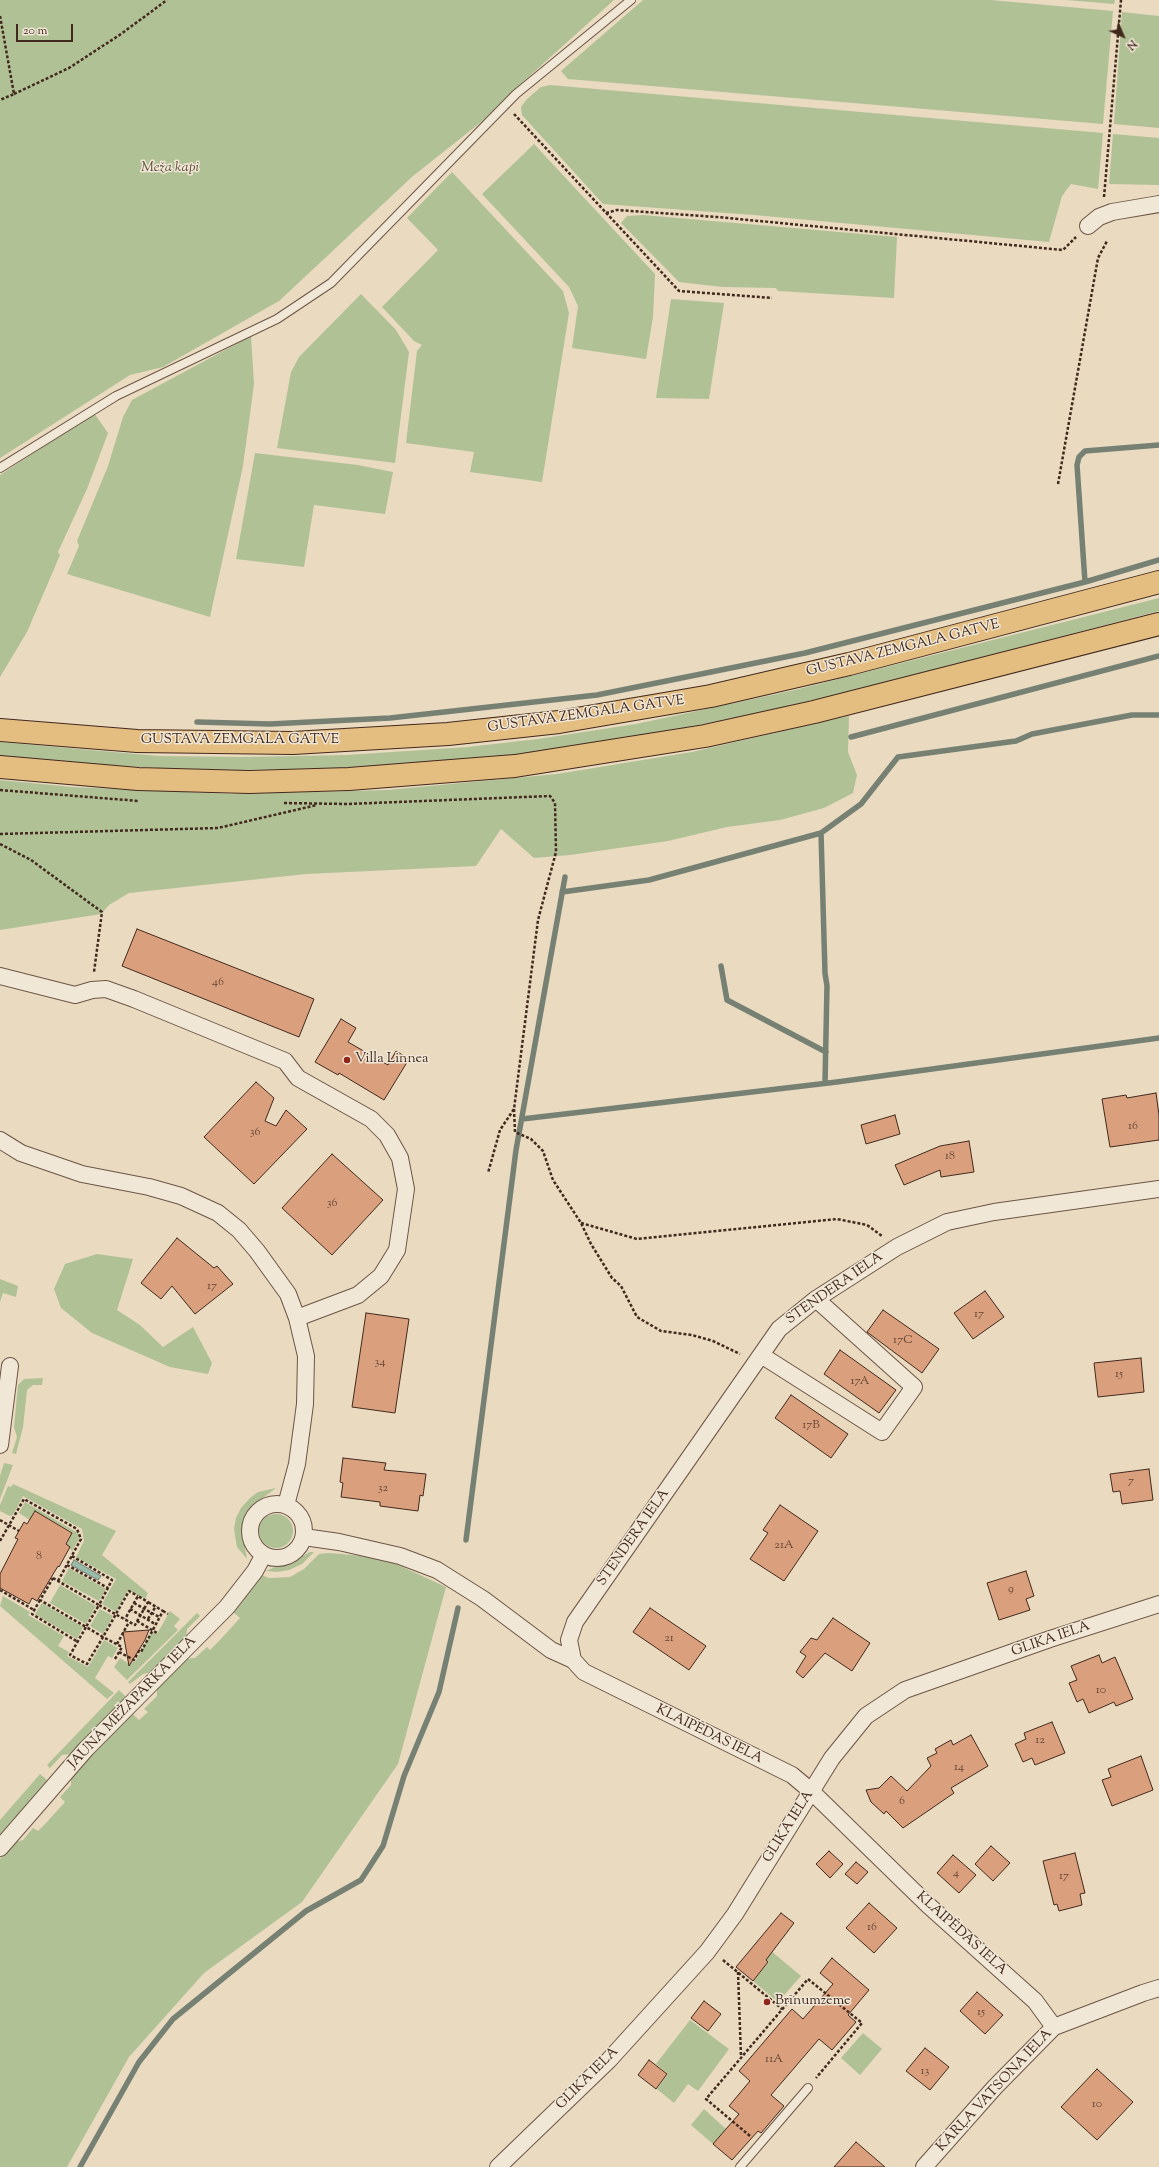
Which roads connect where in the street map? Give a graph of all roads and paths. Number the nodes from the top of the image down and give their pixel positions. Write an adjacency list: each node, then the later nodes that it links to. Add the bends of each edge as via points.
1 (167, 0): 5 (path, via 70,68)
2 (630, 0): 7 (lane)
3 (1121, 0): 10 (path)
4 (0, 16): 5 (path)
5 (14, 94): 6 (path)
6 (0, 100)
7 (506, 105): 9 (path); 14 (lane, via 331,283 277,319 116,396)
8 (1159, 204): 10 (street)
9 (606, 213): 11 (path, via 617,210 716,217 1063,250); 13 (path, via 679,291)
10 (1102, 216): 11 (street)
11 (1088, 226)
12 (1108, 241): 15 (path, via 1098,258)
13 (772, 298)
14 (0, 468)
15 (1058, 484)
16 (1159, 582): 18 (main road, GUSTAVA ZEMGALA GATVE, via 848,664 711,696 559,722 448,734 293,743 137,741)
17 (1159, 624): 19 (main road, via 814,712 720,733 515,766 349,779 249,782 138,779)
18 (0, 730)
19 (0, 766)
20 (0, 790): 21 (path)
21 (140, 801)
22 (282, 803): 23 (path)
23 (321, 804): 24 (path, via 218,828); 28 (path, via 550,796 555,803 556,852 538,920)
24 (0, 834)
25 (0, 844): 27 (path, via 31,860 102,912)
26 (0, 976): 27 (street, via 75,995)
27 (92, 990): 35 (street, via 106,989 134,999 285,1061 298,1078 371,1119 387,1135 400,1158 406,1189 397,1250 381,1276 358,1295)
28 (514, 1109): 30 (path, via 500,1130); 32 (path, via 515,1132 532,1138 543,1151 553,1180)
29 (0, 1140): 35 (street, via 21,1153 53,1165 181,1196 218,1213 239,1230 275,1274 288,1294)
30 (488, 1173)
31 (1159, 1189): 33 (street, STENDERA IELA, via 994,1212 946,1222)
32 (581, 1223): 33 (path, via 637,1239 837,1219 867,1225); 36 (path, via 591,1244 612,1278 621,1286 637,1317 660,1331 692,1335 713,1341 747,1356)
33 (897, 1247): 34 (street, STENDERA IELA)
34 (816, 1299): 36 (street, STENDERA IELA, via 779,1329); 36 (street, via 914,1387 882,1432)
35 (297, 1318): 39 (street, via 306,1356 305,1404 296,1464)
36 (760, 1355): 80 (street, STENDERA IELA, via 575,1622 570,1640)
37 (10, 1366): 38 (street)
38 (0, 1445)
39 (286, 1505): 43 (street, via 297,1512 304,1524); 46 (street, via 273,1504 261,1509 252,1519 249,1532 253,1545)
40 (0, 1520): 41 (path)
41 (9, 1525): 42 (path); 44 (path); 45 (path, via 24,1499 80,1533 81,1539)
42 (19, 1531)
43 (304, 1537): 46 (street, via 298,1549 287,1557 274,1559); 80 (street, KLAIPĒDAS IELA, via 340,1542 400,1556 437,1570 483,1599 551,1650)
44 (0, 1541)
45 (72, 1556): 47 (path); 49 (path, via 112,1580)
46 (263, 1556): 82 (street, JAUNĀ MEŽAPARKA IELA, via 227,1607 86,1749)
47 (67, 1565): 48 (path); 49 (path)
48 (58, 1581): 52 (path, via 53,1578); 56 (path)
49 (108, 1588): 56 (path)
50 (0, 1590): 60 (path)
51 (138, 1596): 53 (path); 54 (path); 64 (path, via 129,1591)
52 (40, 1600): 60 (path); 72 (path)
53 (148, 1602): 57 (path); 59 (path)
54 (134, 1603): 58 (path); 59 (path)
55 (1159, 1604): 81 (street, GLIKA IELA, via 905,1690 866,1716 832,1758)
56 (99, 1605): 64 (path); 72 (path)
57 (156, 1606): 61 (path); 62 (path)
58 (130, 1609): 65 (path); 67 (path)
59 (144, 1609): 62 (path); 65 (path)
60 (34, 1610): 76 (path, via 32,1614)
61 (163, 1611): 63 (path); 66 (path)
62 (152, 1613): 66 (path); 68 (path)
63 (168, 1614)
64 (116, 1615): 67 (path); 75 (path)
65 (141, 1615): 68 (path); 69 (path)
66 (159, 1617): 71 (path)
67 (124, 1619): 70 (path)
68 (148, 1620): 71 (path)
69 (137, 1621): 70 (path, via 135,1625); 73 (path)
70 (129, 1622): 77 (path)
71 (155, 1624): 73 (path)
72 (86, 1627): 75 (path); 76 (path)
73 (152, 1629): 74 (path); 78 (path, via 134,1660)
74 (157, 1632)
75 (104, 1637): 76 (path, via 88,1664 70,1655); 77 (path)
76 (78, 1642)
77 (117, 1644): 78 (path, via 122,1647)
78 (119, 1652): 79 (path)
79 (115, 1659)
80 (573, 1660): 81 (street, KLAIPĒDAS IELA, via 584,1672 792,1775)
81 (811, 1791): 87 (street, KLAIPĒDAS IELA, via 928,1905 1035,2001); 91 (street, GLIKA IELA, via 736,1914 707,1952 609,2060)
82 (0, 1848)
83 (723, 1960): 84 (path)
84 (738, 1972): 86 (path); 88 (path)
85 (1159, 1988): 87 (street, KĀRĻA VATSONA IELA)
86 (782, 2009): 88 (path); 89 (path, via 808,1978 862,2023)
87 (1054, 2027): 93 (street, KĀRĻA VATSONA IELA, via 995,2087)
88 (741, 2057): 90 (path, via 706,2098)
89 (808, 2088): 90 (lane)
90 (759, 2144): 92 (lane)
91 (498, 2167)
92 (740, 2167)
93 (924, 2167)

